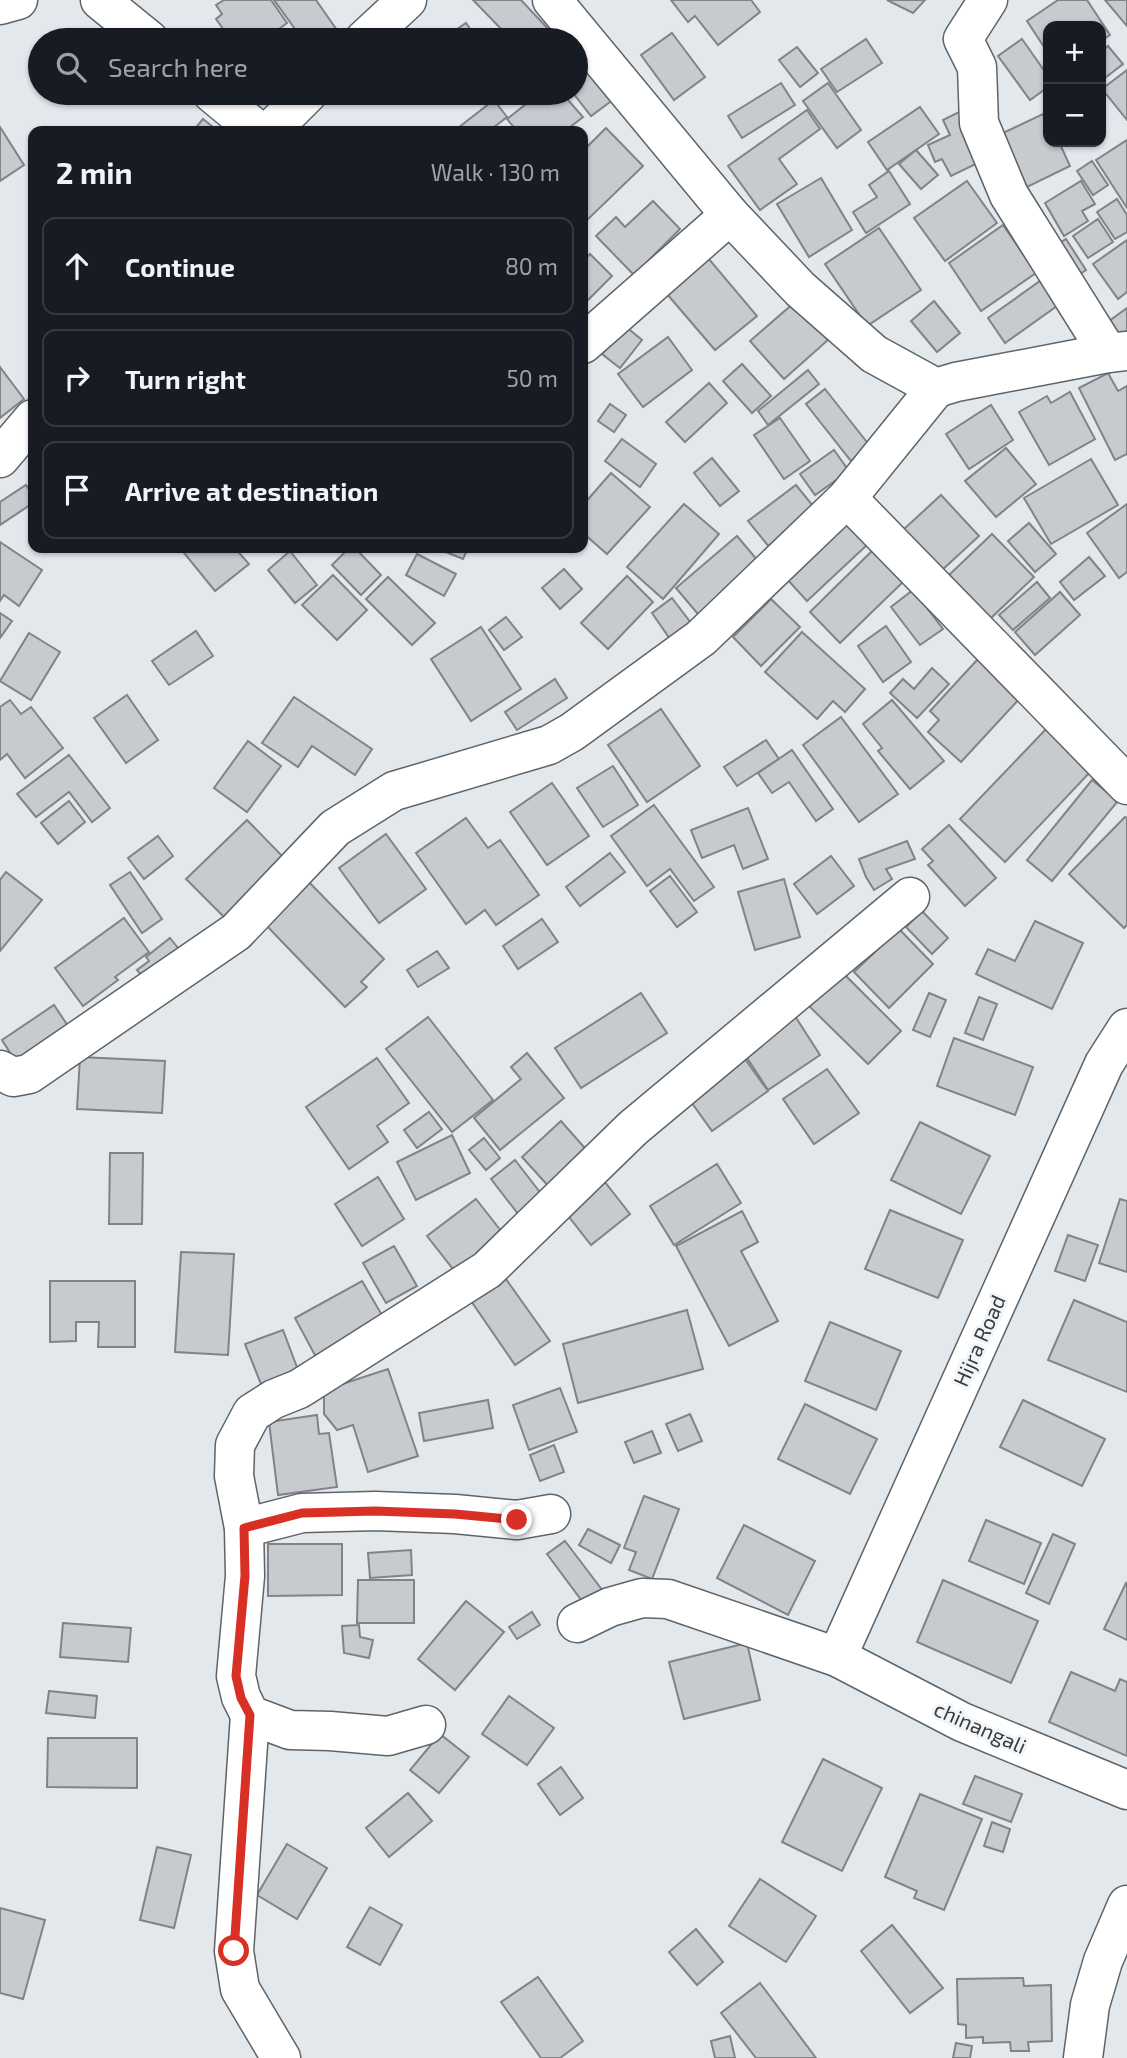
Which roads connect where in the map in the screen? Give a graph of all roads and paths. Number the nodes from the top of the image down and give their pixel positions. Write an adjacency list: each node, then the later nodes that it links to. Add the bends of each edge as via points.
1 (18, 0): 6 (street)
2 (100, 0): 7 (street)
3 (408, 0): 8 (street)
4 (552, 0): 9 (street)
5 (988, 0): 17 (street, via 964,40 977,67 979,122 1009,195)
6 (0, 5)
7 (134, 28)
8 (377, 28)
9 (575, 28)
10 (588, 43): 15 (street)
11 (227, 105): 13 (street)
12 (296, 105): 14 (street)
13 (252, 126)
14 (275, 126)
15 (730, 215): 16 (street); 18 (street, via 800,289 874,354)
16 (588, 340)
17 (1117, 352): 18 (street)
18 (936, 388): 21 (street)
19 (28, 425): 20 (street)
20 (0, 458)
21 (847, 498): 22 (street); 25 (street, via 701,638 572,732 549,745 394,791 335,828 236,932 29,1074 13,1077)
22 (1127, 785)
23 (910, 897): 27 (street, via 633,1128 487,1270 299,1389 252,1413 235,1445 234,1476)
24 (1127, 1028): 29 (street, Hijra Road, via 1104,1064)
25 (0, 1070)
26 (551, 1514): 27 (street, via 517,1520 375,1511 302,1513)
27 (244, 1528): 30 (street, via 245,1576 236,1676)
28 (577, 1623): 29 (street, chinangali, via 642,1598 668,1599)
29 (837, 1657): 32 (street, chinangali, via 962,1722)
30 (250, 1715): 31 (street, via 290,1730 388,1736); 34 (street, via 234,1951 240,1989)
31 (426, 1725)
32 (1127, 1790)
33 (1127, 1905): 35 (street, via 1090,2005)
34 (281, 2058)
35 (1083, 2058)

